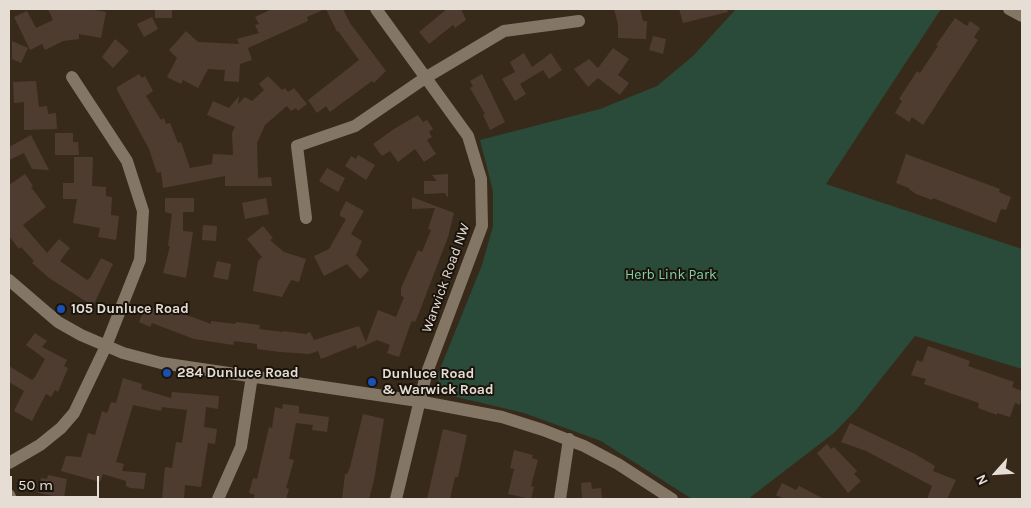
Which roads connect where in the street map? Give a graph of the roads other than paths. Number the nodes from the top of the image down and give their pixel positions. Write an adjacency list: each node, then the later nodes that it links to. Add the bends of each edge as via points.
1 (376, 9): 6 (street, Warwick Road NW)
2 (1010, 9): 3 (street)
3 (1022, 16)
4 (579, 21): 6 (street, via 504,31)
5 (72, 76): 9 (street, via 127,161 144,210 140,260)
6 (425, 78): 7 (street, via 355,126 298,146); 11 (street, Warwick Road NW, via 468,136 481,179 482,226)
7 (306, 218)
8 (9, 280): 9 (street, via 58,322)
9 (106, 346): 10 (street, via 161,363); 13 (street, via 74,413 40,445)
10 (252, 376): 11 (street); 16 (street, via 241,447)
11 (418, 401): 12 (street, via 502,418); 17 (street, Warwick Road NW)
12 (569, 439): 18 (street); 19 (street, via 618,464)
13 (9, 463)
14 (9, 495): 15 (street)
15 (11, 499)
16 (218, 499)
17 (396, 499)
18 (560, 499)
19 (672, 499)

